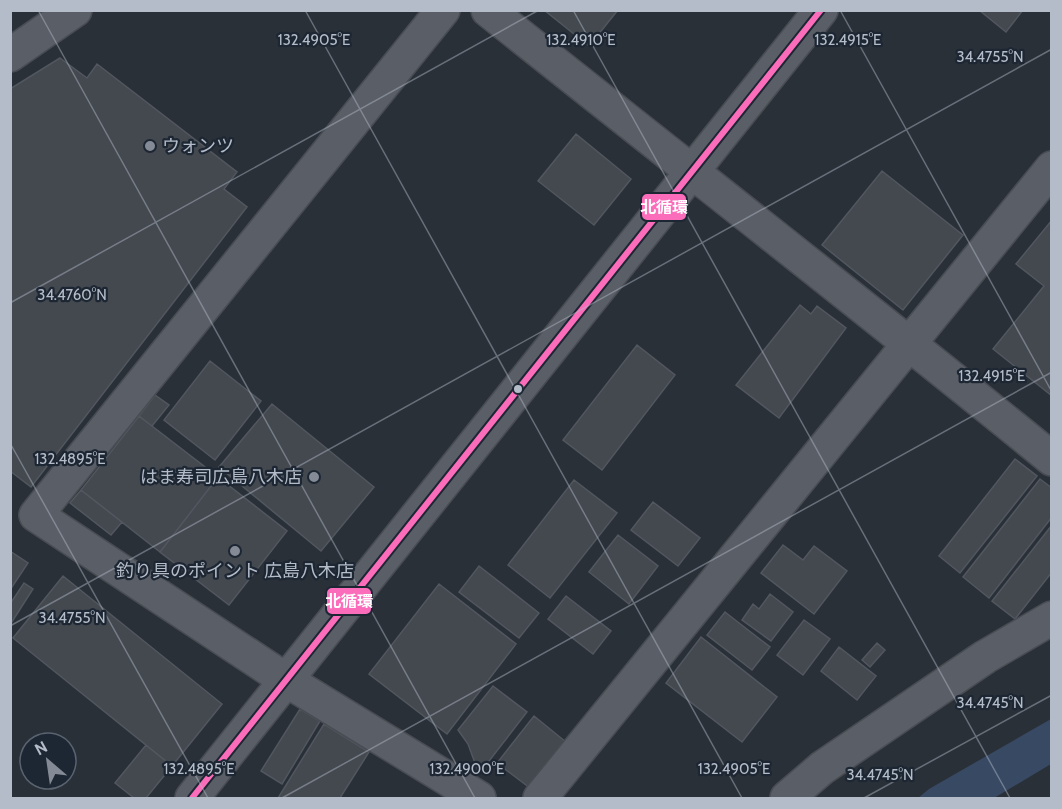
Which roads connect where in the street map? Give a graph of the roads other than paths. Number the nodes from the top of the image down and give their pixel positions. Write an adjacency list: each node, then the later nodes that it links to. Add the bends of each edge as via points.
1 (75, 10): 5 (street)
2 (443, 10): 11 (street, via 36,515)
3 (488, 10): 7 (street)
4 (821, 10): 7 (street)
5 (10, 55)
6 (1052, 168): 8 (street)
7 (691, 173): 8 (street); 11 (street)
8 (909, 342): 9 (street); 14 (street)
9 (1052, 459)
10 (1052, 618): 15 (street, via 985,657 822,768)
11 (286, 680): 12 (street); 13 (street)
12 (192, 798)
13 (479, 798)
14 (540, 798)
15 (787, 798)

